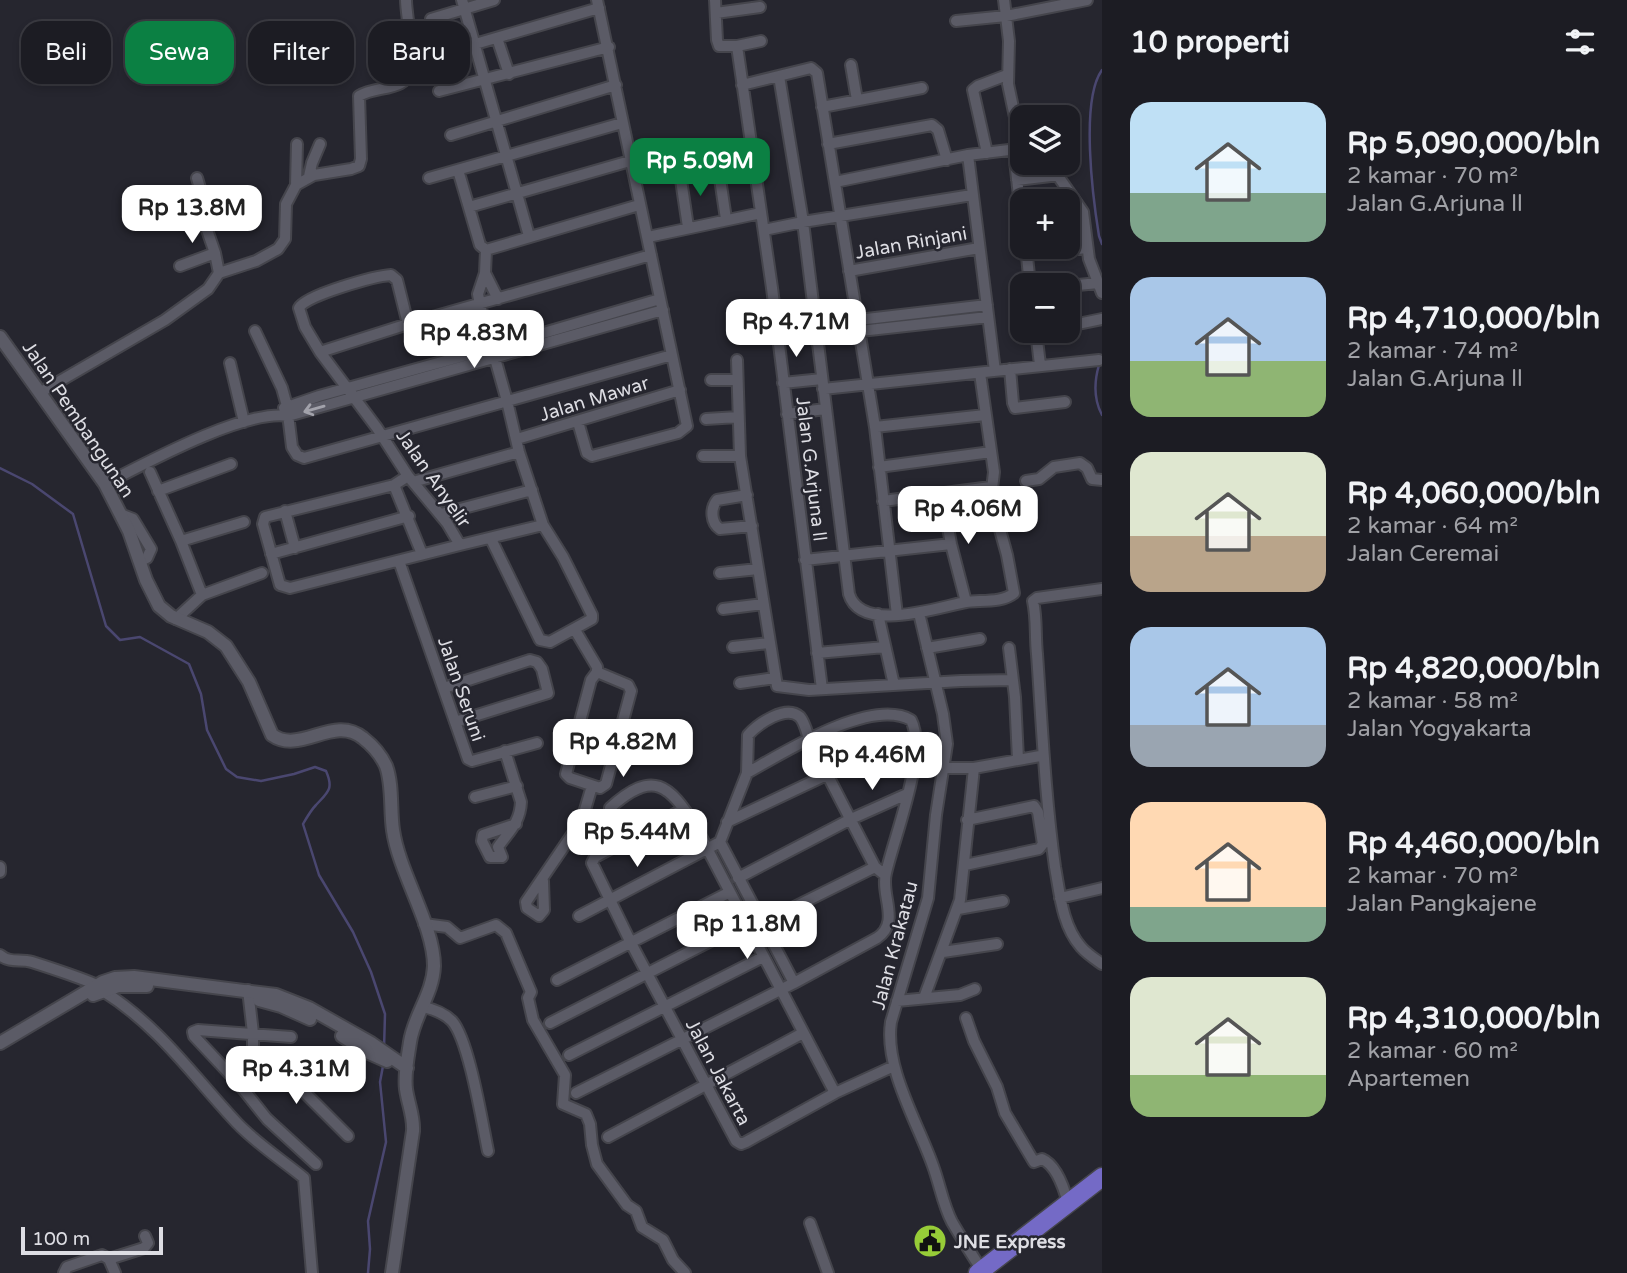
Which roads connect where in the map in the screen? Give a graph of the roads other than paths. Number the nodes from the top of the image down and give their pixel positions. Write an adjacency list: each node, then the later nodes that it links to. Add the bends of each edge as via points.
1 (406, 0): 48 (street, via 410,75 400,84 359,96 359,166)
2 (494, 0): 6 (street)
3 (715, 0): 9 (street)
4 (1004, 0): 10 (street)
5 (1087, 0): 10 (street)
6 (463, 4): 11 (street); 15 (street)
7 (598, 4): 13 (street); 18 (street)
8 (760, 7): 9 (street)
9 (716, 13): 17 (street, via 719,46)
10 (1006, 16): 12 (street); 21 (street)
11 (431, 19)
12 (956, 21)
13 (497, 38): 15 (street); 20 (street)
14 (761, 41): 17 (street)
15 (474, 44): 16 (street); 23 (street)
16 (470, 45)
17 (737, 46): 25 (street, Jalan G.Arjuna ll)
18 (609, 47): 20 (street); 24 (street)
19 (851, 65): 28 (street)
20 (509, 74): 23 (street)
21 (1007, 75): 29 (street); 38 (street, via 973,90)
22 (779, 76): 25 (street); 30 (street, via 815,69); 64 (street)
23 (484, 80): 27 (street); 31 (street)
24 (616, 85): 31 (street); 32 (street)
25 (742, 85): 61 (street, Jalan G.Arjuna ll)
26 (922, 88): 28 (street)
27 (439, 91)
28 (857, 100): 30 (street)
29 (1014, 105)
30 (822, 107): 36 (street)
31 (496, 120): 33 (street); 39 (street)
32 (622, 123): 39 (street); 42 (street)
33 (451, 135)
34 (298, 144): 53 (street)
35 (320, 144): 48 (street)
36 (828, 144): 41 (street, via 932,125 937,127); 52 (street)
37 (1010, 148): 38 (street)
38 (987, 153): 40 (street)
39 (507, 155): 43 (street); 55 (street)
40 (968, 155): 41 (street); 56 (street)
41 (947, 160): 52 (street)
42 (630, 161): 55 (street); 57 (street)
43 (458, 170): 50 (street); 58 (street)
44 (719, 172): 63 (street)
45 (680, 173): 65 (street)
46 (1016, 175): 51 (street)
47 (1059, 176): 51 (street); 60 (street)
48 (309, 177): 53 (street)
49 (197, 178): 73 (street)
50 (429, 178)
51 (1017, 180): 54 (street)
52 (835, 182): 62 (street)
53 (296, 186): 77 (street, via 286,204 285,239 278,249)
54 (1018, 189)
55 (517, 192): 58 (street); 67 (street)
56 (972, 195): 62 (street); 69 (street)
57 (639, 205): 67 (street); 68 (street)
58 (469, 207): 72 (street, via 480,245)
59 (1080, 212): 60 (street)
60 (1083, 212): 71 (street)
61 (761, 213): 63 (street); 66 (street, Jalan G.Arjuna ll)
62 (841, 216): 64 (street); 76 (street)
63 (726, 219): 65 (street)
64 (803, 222): 66 (street); 105 (street)
65 (688, 227): 68 (street)
66 (764, 230): 104 (street, Jalan G.Arjuna ll)
67 (529, 236): 72 (street)
68 (648, 237): 74 (street)
69 (979, 248): 76 (street, Jalan Rinjani); 84 (street)
70 (1080, 248): 71 (street)
71 (1087, 248): 80 (street)
72 (486, 250): 78 (street)
73 (215, 253): 75 (street); 77 (street)
74 (651, 255): 81 (street); 83 (street)
75 (180, 266)
76 (849, 271): 88 (street)
77 (219, 273): 108 (street, via 208,289 165,320)
78 (485, 273): 81 (street); 82 (street, via 478,294)
79 (1080, 287): 80 (street)
80 (1100, 288)
81 (498, 299): 82 (street)
82 (480, 304): 86 (street); 93 (street)
83 (661, 305): 93 (street); 94 (street)
84 (988, 311): 88 (street); 100 (street)
85 (1102, 319): 87 (street)
86 (408, 324): 92 (street); 92 (street, Jalan Anyelir, via 393,275 323,293 299,308)
87 (1080, 324)
88 (859, 326): 106 (street)
89 (255, 331): 113 (street)
90 (0, 337): 108 (street, Jalan Pembangunan)
91 (1037, 343): 98 (street)
92 (320, 352): 109 (street, Jalan Anyelir)
93 (494, 353): 109 (street); 110 (street)
94 (672, 355): 107 (street); 110 (street)
95 (737, 360): 103 (street)
96 (1099, 360): 98 (street)
97 (230, 363): 118 (street)
98 (1040, 365): 99 (street)
99 (1010, 369): 100 (street); 111 (street, via 1015,408)
100 (995, 371): 101 (street)
101 (980, 373): 106 (street); 115 (street)
102 (711, 380): 103 (street)
103 (736, 380): 116 (street)
104 (783, 383): 105 (street); 114 (street, Jalan G.Arjuna ll)
105 (823, 384): 106 (street); 112 (street)
106 (867, 384): 120 (street)
107 (680, 390): 119 (street, Jalan Mawar); 119 (street, via 687,426 683,432 592,456)
108 (41, 392): 133 (street, Jalan Pembangunan)
109 (349, 393): 113 (street); 121 (street, Jalan Anyelir)
110 (508, 401): 121 (street); 122 (street)
111 (1065, 402)
112 (825, 409): 114 (street); 154 (street)
113 (288, 411): 118 (street); 121 (street, via 292,447 301,457)
114 (786, 415): 155 (street, Jalan G.Arjuna ll)
115 (985, 415): 120 (street); 124 (street)
116 (738, 417): 117 (street); 126 (street)
117 (706, 419)
118 (244, 422): 133 (street)
119 (578, 422): 122 (street, Jalan Mawar)
120 (875, 427): 128 (street)
121 (382, 436): 131 (street, Jalan Anyelir)
122 (517, 439): 123 (street)
123 (519, 452): 131 (street); 135 (street)
124 (991, 453): 128 (street); 134 (street)
125 (703, 456): 126 (street)
126 (740, 456): 138 (street)
127 (231, 464): 136 (street)
128 (879, 467): 139 (street)
129 (150, 472): 136 (street)
130 (1102, 480): 132 (street, via 1092,479 1080,463 1054,467 1039,479)
131 (403, 481): 140 (street); 141 (street, Jalan Anyelir); 142 (street)
132 (1026, 481)
133 (104, 484): 168 (street, Jalan Pembangunan, via 133,540 156,602)
134 (991, 487): 137 (street); 162 (street, via 1014,593 1008,598)
135 (532, 490): 141 (street); 144 (street)
136 (158, 491): 147 (street)
137 (942, 494): 139 (street); 148 (street)
138 (747, 495): 145 (street); 145 (street, via 717,500 713,518 720,530)
139 (883, 502): 151 (street)
140 (285, 511): 150 (street); 152 (street, via 263,521)
141 (441, 514): 149 (street, Jalan Anyelir)
142 (409, 516): 150 (street); 153 (street)
143 (244, 522): 147 (street)
144 (543, 525): 146 (street, Jalan Anyelir); 169 (street, via 592,615 590,622)
145 (752, 526): 157 (street)
146 (491, 539): 149 (street, Jalan Anyelir); 169 (street, via 540,640 550,642)
147 (181, 541): 161 (street)
148 (951, 544): 151 (street); 162 (street)
149 (453, 547): 153 (street)
150 (295, 548): 152 (street)
151 (889, 551): 154 (street); 167 (street)
152 (271, 554): 156 (street, via 279,582 286,589)
153 (422, 554): 156 (street)
154 (844, 557): 155 (street); 166 (street, via 851,599)
155 (805, 560): 176 (street, Jalan G.Arjuna ll)
156 (399, 561): 183 (street, Jalan Seruni)
157 (758, 569): 159 (street); 163 (street)
158 (262, 573): 161 (street)
159 (720, 573)
160 (1102, 589): 215 (street, via 1033,601 1046,794)
161 (202, 595): 168 (street)
162 (966, 602): 165 (street)
163 (763, 604): 164 (street); 171 (street)
164 (723, 609)
165 (919, 613): 167 (street); 174 (street, Jalan Krakatau)
166 (878, 614): 167 (street); 173 (street)
167 (897, 615)
168 (176, 619): 222 (street, Jalan Pembangunan, via 208,632 226,646 275,737 291,741 346,730 373,747 387,771 395,842)
169 (575, 630): 177 (street)
170 (980, 639): 174 (street)
171 (769, 643): 172 (street); 178 (street)
172 (733, 647)
173 (885, 647): 176 (street); 182 (street)
174 (927, 648): 180 (street, Jalan Krakatau)
175 (1009, 648): 179 (street)
176 (817, 653): 184 (street, Jalan G.Arjuna ll)
177 (597, 671): 197 (street, via 566,774); 197 (street, via 628,685 631,691 606,784)
178 (775, 678): 181 (street); 184 (street, via 780,687)
179 (1012, 680): 180 (street); 191 (street)
180 (935, 682): 182 (street); 192 (street, Jalan Krakatau, via 947,734)
181 (740, 683)
182 (894, 685): 184 (street)
183 (444, 688): 185 (street, Jalan Seruni); 185 (street, via 530,660 542,669 548,693)
184 (822, 689)
185 (455, 722): 188 (street, Jalan Seruni, via 469,760)
186 (809, 739): 189 (street, via 858,718 899,716 908,718 914,727); 194 (street); 194 (street, via 803,722 792,713 762,723 747,739); 195 (street)
187 (537, 743): 188 (street)
188 (506, 751): 196 (street, Jalan Seruni)
189 (915, 753): 195 (street, via 875,752); 198 (street)
190 (1040, 756): 191 (street)
191 (1018, 759): 193 (street)
192 (945, 768): 193 (street); 237 (street, Jalan Krakatau, via 928,898)
193 (974, 768): 202 (street)
194 (747, 773): 203 (street)
195 (828, 774): 201 (street); 203 (street)
196 (517, 786): 199 (street); 204 (street, Jalan Seruni, via 521,802)
197 (592, 786): 212 (street, via 582,820)
198 (907, 794): 201 (street); 210 (street)
199 (475, 797)
200 (684, 810): 205 (street); 205 (street, via 661,786 640,788 610,810); 207 (street)
201 (851, 819): 209 (street); 211 (street)
202 (967, 820): 208 (street); 208 (street, via 1034,806 1043,844 1038,849)
203 (727, 822): 206 (street)
204 (516, 824)
205 (623, 842): 216 (street, Jalan Jakarta, via 592,860)
206 (720, 842): 207 (street); 211 (street)
207 (708, 849): 214 (street); 216 (street)
208 (965, 865): 218 (street)
209 (875, 867): 210 (street); 221 (street)
210 (885, 876): 231 (street, via 890,909 884,933)
211 (738, 878): 221 (street)
212 (543, 881)
213 (1102, 888): 215 (street)
214 (730, 892): 220 (street); 223 (street)
215 (1060, 898): 228 (street, via 1081,947)
216 (610, 901): 219 (street); 223 (street, Jalan Jakarta)
217 (1003, 901): 218 (street)
218 (958, 909): 225 (street)
219 (579, 916)
220 (746, 923): 227 (street); 229 (street)
221 (762, 923): 231 (street)
222 (424, 924): 238 (street, Jalan Pembangunan, via 434,964); 272 (street, via 447,927 460,937 496,925 506,933 531,992 533,1020 565,1074 563,1104 586,1114 597,1164 636,1211 642,1227 663,1240)
223 (631, 943): 229 (street, Jalan Jakarta); 230 (street)
224 (997, 944): 225 (street)
225 (943, 952): 236 (street)
226 (0, 955): 232 (street, via 13,962 29,960)
227 (763, 957): 234 (street); 239 (street)
228 (1102, 964)
229 (648, 974): 239 (street, Jalan Jakarta); 241 (street)
230 (557, 980)
231 (794, 983): 234 (street)
232 (100, 988): 235 (street, via 146,986); 246 (street); 247 (street); 270 (street, via 153,1028 239,1125 304,1178)
233 (975, 989): 236 (street)
234 (779, 990): 243 (street); 245 (street)
235 (248, 994): 242 (street); 249 (street, via 300,1013)
236 (924, 998): 237 (street)
237 (897, 1001): 250 (street, Jalan Krakatau, via 890,1034)
238 (423, 1007): 249 (street, Jalan Pembangunan); 260 (street, via 443,1014 455,1026 468,1060)
239 (665, 1007): 245 (street, Jalan Jakarta); 248 (street)
240 (966, 1018): 263 (street, via 1010,1123 1034,1162 1042,1159 1048,1163)
241 (550, 1023)
242 (253, 1032): 244 (street); 252 (street); 254 (street, via 193,1032)
243 (803, 1033): 255 (street); 257 (street)
244 (291, 1037)
245 (682, 1039): 255 (street, Jalan Jakarta); 256 (street)
246 (0, 1042)
247 (0, 1051)
248 (569, 1055)
249 (401, 1066): 271 (street, Jalan Pembangunan, via 413,1131)
250 (894, 1066): 257 (street, Jalan Jakarta); 267 (street, Jalan Krakatau, via 946,1208)
251 (289, 1077): 252 (street); 253 (street, via 309,1074); 258 (street)
252 (253, 1079): 254 (street)
253 (343, 1083)
254 (239, 1084): 261 (street, via 267,1119)
255 (705, 1085): 257 (street, Jalan Jakarta, via 741,1144); 259 (street)
256 (576, 1093)
257 (835, 1093)
258 (348, 1136)
259 (608, 1137)
260 (488, 1151)
261 (316, 1164)
262 (1102, 1177): 263 (highway)
263 (1068, 1202): 267 (highway)
264 (810, 1223): 273 (street)
265 (145, 1236): 266 (street, via 148,1243 144,1248)
266 (109, 1259): 268 (street, via 102,1255 67,1267); 269 (street)
267 (982, 1272)
268 (64, 1273)
269 (115, 1273)
270 (312, 1273)
271 (393, 1273)
272 (685, 1273)
273 (828, 1273)

